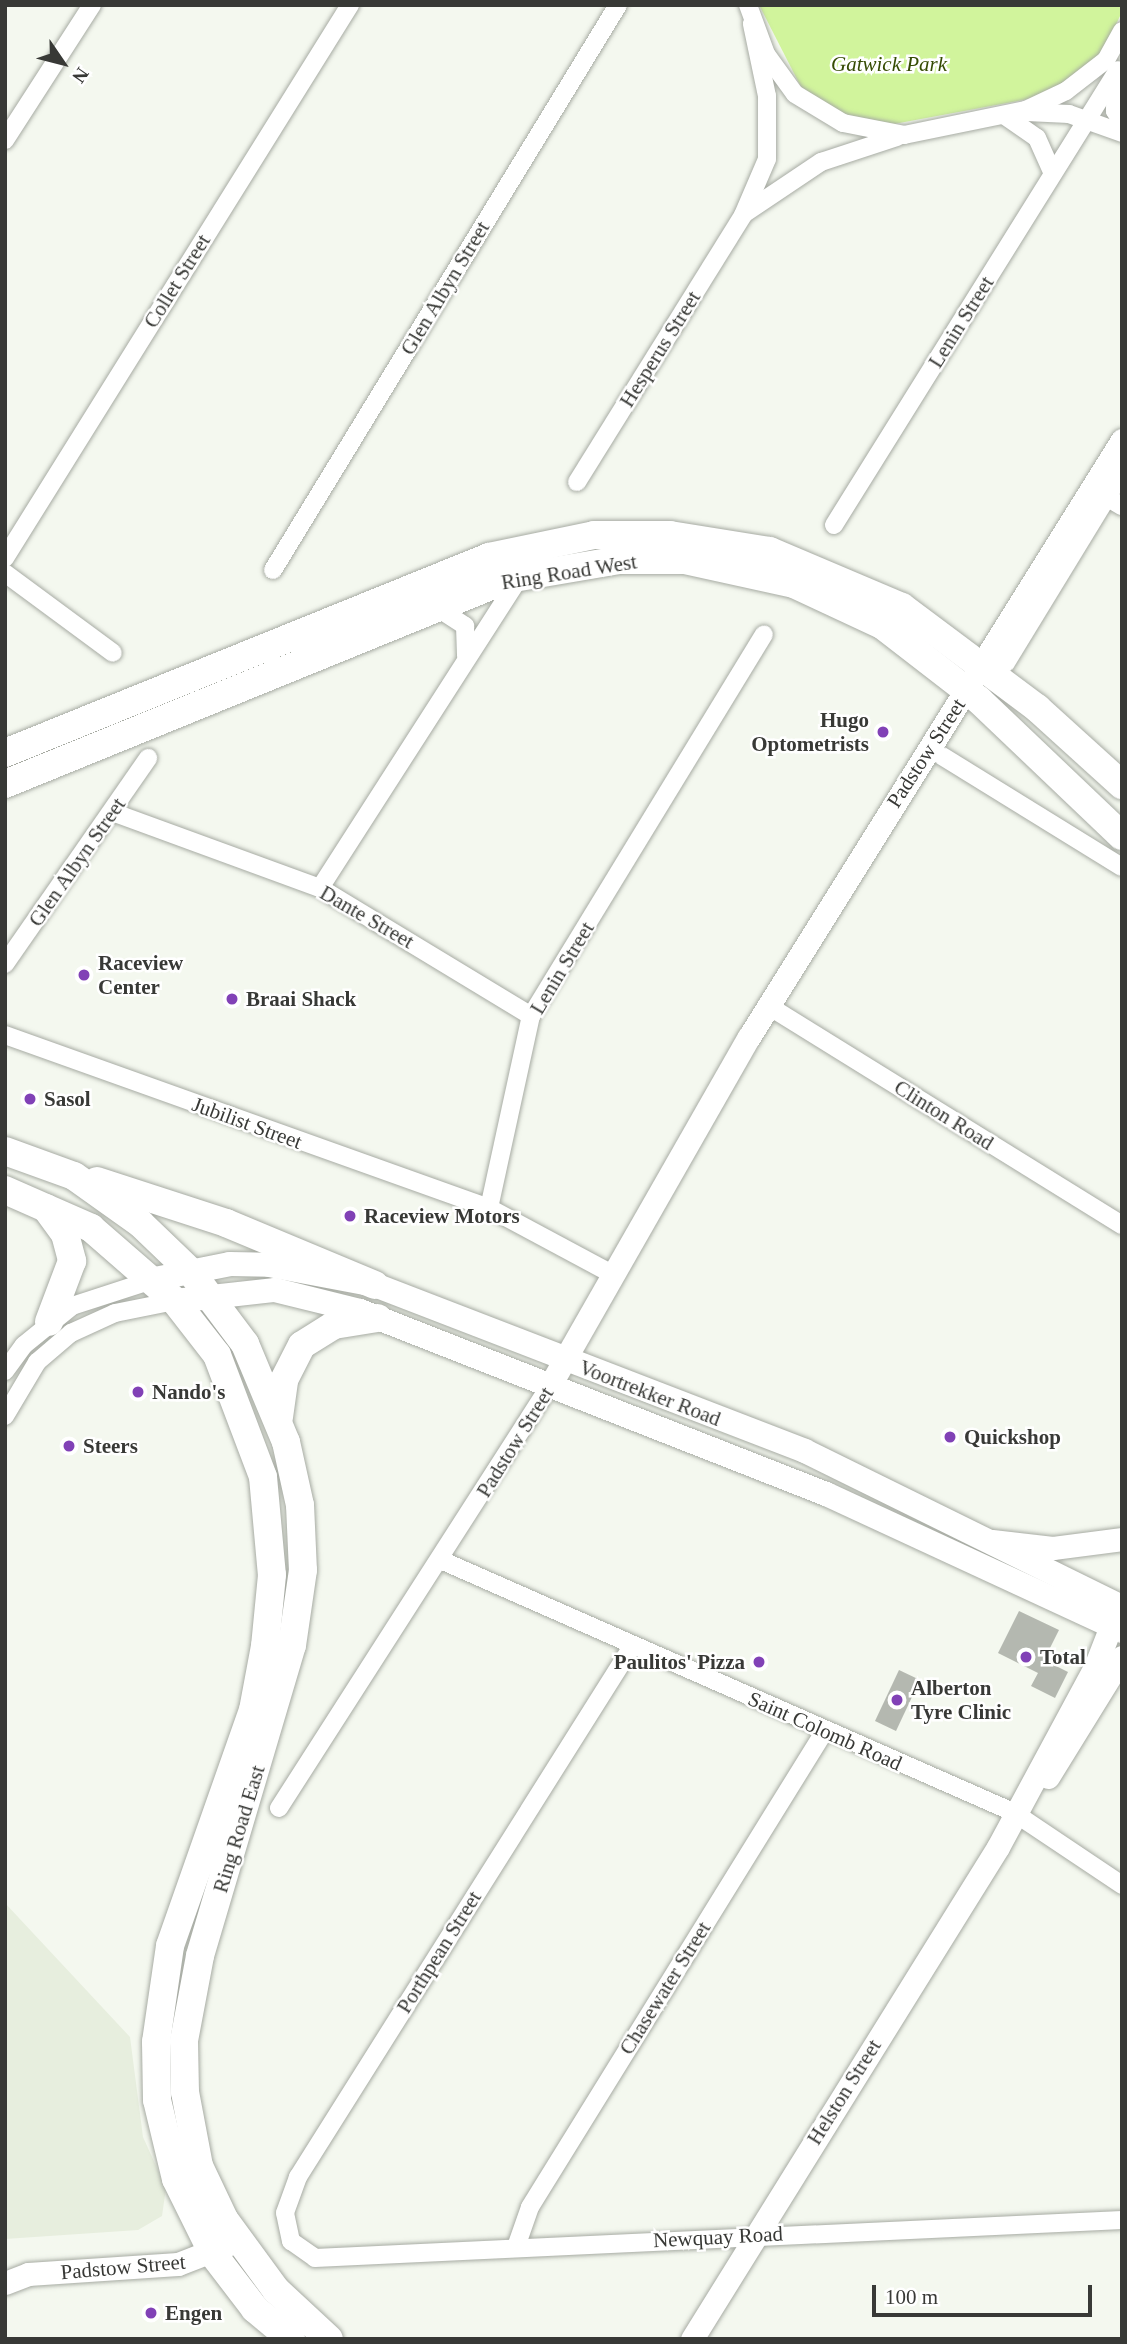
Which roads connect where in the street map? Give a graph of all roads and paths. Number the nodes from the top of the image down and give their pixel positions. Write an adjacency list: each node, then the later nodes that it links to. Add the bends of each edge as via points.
1 (92, 5): 13 (street)
2 (350, 5): 21 (street, Collet Street)
3 (618, 5): 23 (street, Glen Albyn Street)
4 (748, 5): 5 (street, Hesperus Street)
5 (752, 24): 12 (street, via 795,94 843,123); 15 (street, Hesperus Street, via 771,133 767,159)
6 (1122, 31): 8 (street, via 1088,75)
7 (1120, 63): 9 (street, Lenin Street); 10 (street, via 1113,98)
8 (1010, 114): 9 (street); 12 (street, Hesperus Street); 14 (street, via 1037,138)
9 (1090, 119): 11 (street); 14 (street, Lenin Street)
10 (1122, 122)
11 (1122, 133)
12 (904, 135): 15 (street, Hesperus Street, via 821,162)
13 (5, 140)
14 (1053, 174): 20 (street, Lenin Street)
15 (743, 215): 18 (street, Hesperus Street)
16 (1122, 440): 19 (street, Padstow Street)
17 (1122, 467): 19 (street, Padstow Street)
18 (577, 482)
19 (1106, 497): 29 (street, Padstow Street)
20 (834, 525)
21 (5, 558)
22 (519, 563): 25 (main road, Ring Road West); 28 (street); 29 (main road, Ring Road West, via 634,535 770,551 902,607); 30 (main road, Ring Road West, via 685,560 746,569 844,604 919,650); 31 (main road, Ring Road West, via 410,586)
23 (273, 570)
24 (5, 573): 27 (street)
25 (429, 606): 28 (street, via 452,612 465,626); 34 (main road, Ring Road West)
26 (764, 634): 42 (street, Lenin Street)
27 (113, 653)
28 (466, 656): 39 (street)
29 (989, 669): 30 (street, Padstow Street); 35 (main road, Ring Road West)
30 (973, 695): 32 (street, Padstow Street); 37 (main road, Ring Road West); 41 (street, Padstow Street)
31 (5, 753)
32 (942, 756): 38 (street); 41 (street, Padstow Street)
33 (148, 758): 36 (street, Glen Albyn Street)
34 (5, 784)
35 (1122, 785)
36 (112, 812): 39 (street, Dante Street); 40 (street, Glen Albyn Street)
37 (1122, 835)
38 (1122, 867)
39 (320, 888): 42 (street, Dante Street)
40 (5, 964)
41 (773, 1009): 49 (street, Clinton Road); 51 (street, Padstow Street)
42 (531, 1016): 48 (street, Lenin Street)
43 (5, 1035): 48 (street, Jubilist Street)
44 (5, 1150): 45 (main road)
45 (74, 1176): 50 (main road, Ring Road East, via 141,1224); 53 (main road, via 226,1223)
46 (5, 1190): 47 (main road, Ring Road East)
47 (41, 1203): 52 (main road, Ring Road East, via 91,1228); 57 (main road, via 65,1234 72,1261)
48 (489, 1208): 51 (street)
49 (1122, 1225)
50 (191, 1272): 52 (main road, Voortrekker Road); 53 (main road, Voortrekker Road, via 230,1264 292,1266); 54 (main road, Ring Road East)
51 (610, 1273): 58 (street, Padstow Street)
52 (155, 1279): 55 (main road, Ring Road East); 57 (street, via 100,1293)
53 (375, 1285): 58 (main road, Voortrekker Road)
54 (208, 1295): 55 (main road, Voortrekker Road); 56 (main road, Voortrekker Road, via 275,1290); 62 (main road, Ring Road East, via 245,1344)
55 (176, 1301): 61 (street, via 115,1313 71,1333 37,1362); 70 (main road, Ring Road East, via 217,1355 263,1477 272,1575)
56 (377, 1318): 60 (main road, Voortrekker Road); 62 (main road, via 334,1325 302,1345 284,1380)
57 (48, 1322): 59 (street)
58 (563, 1360): 60 (street, Padstow Street); 64 (main road, Voortrekker Road, via 805,1451)
59 (5, 1371)
60 (549, 1387): 65 (street, Padstow Street); 66 (main road, Voortrekker Road)
61 (5, 1416)
62 (279, 1421): 70 (main road, Ring Road East, via 300,1505 303,1570 292,1645)
63 (1122, 1539): 64 (street, via 1053,1548)
64 (988, 1541): 66 (main road, Voortrekker Road)
65 (443, 1561): 67 (street, Saint Colomb Road); 71 (street, Padstow Street)
66 (1119, 1614): 72 (street, Helston Street)
67 (633, 1645): 69 (street, Saint Colomb Road); 79 (street, Porthpean Street, via 298,2177 287,2200 286,2227 291,2241)
68 (1122, 1657): 72 (street, Helston Street)
69 (824, 1732): 72 (street, Saint Colomb Road); 77 (street, Chasewater Street, via 530,2207)
70 (255, 1739): 76 (main road, Ring Road East, via 200,1956 184,2041 185,2092 199,2166); 78 (main road, Ring Road East, via 170,1946 156,2042 157,2100 176,2179)
71 (279, 1808)
72 (1018, 1815): 73 (street, Saint Colomb Road); 75 (street, Helston Street)
73 (1122, 1885)
74 (1122, 2220): 75 (street, Newquay Road)
75 (755, 2234): 77 (street, Newquay Road); 83 (street, Helston Street)
76 (237, 2239): 78 (street, Padstow Street); 82 (main road, Ring Road East, via 276,2290)
77 (516, 2248): 79 (street, Newquay Road)
78 (213, 2254): 80 (street, Padstow Street, via 178,2264 28,2274); 81 (main road, Ring Road East, via 255,2309)
79 (315, 2258)
80 (5, 2283)
81 (291, 2339)
82 (328, 2339)
83 (692, 2339)

